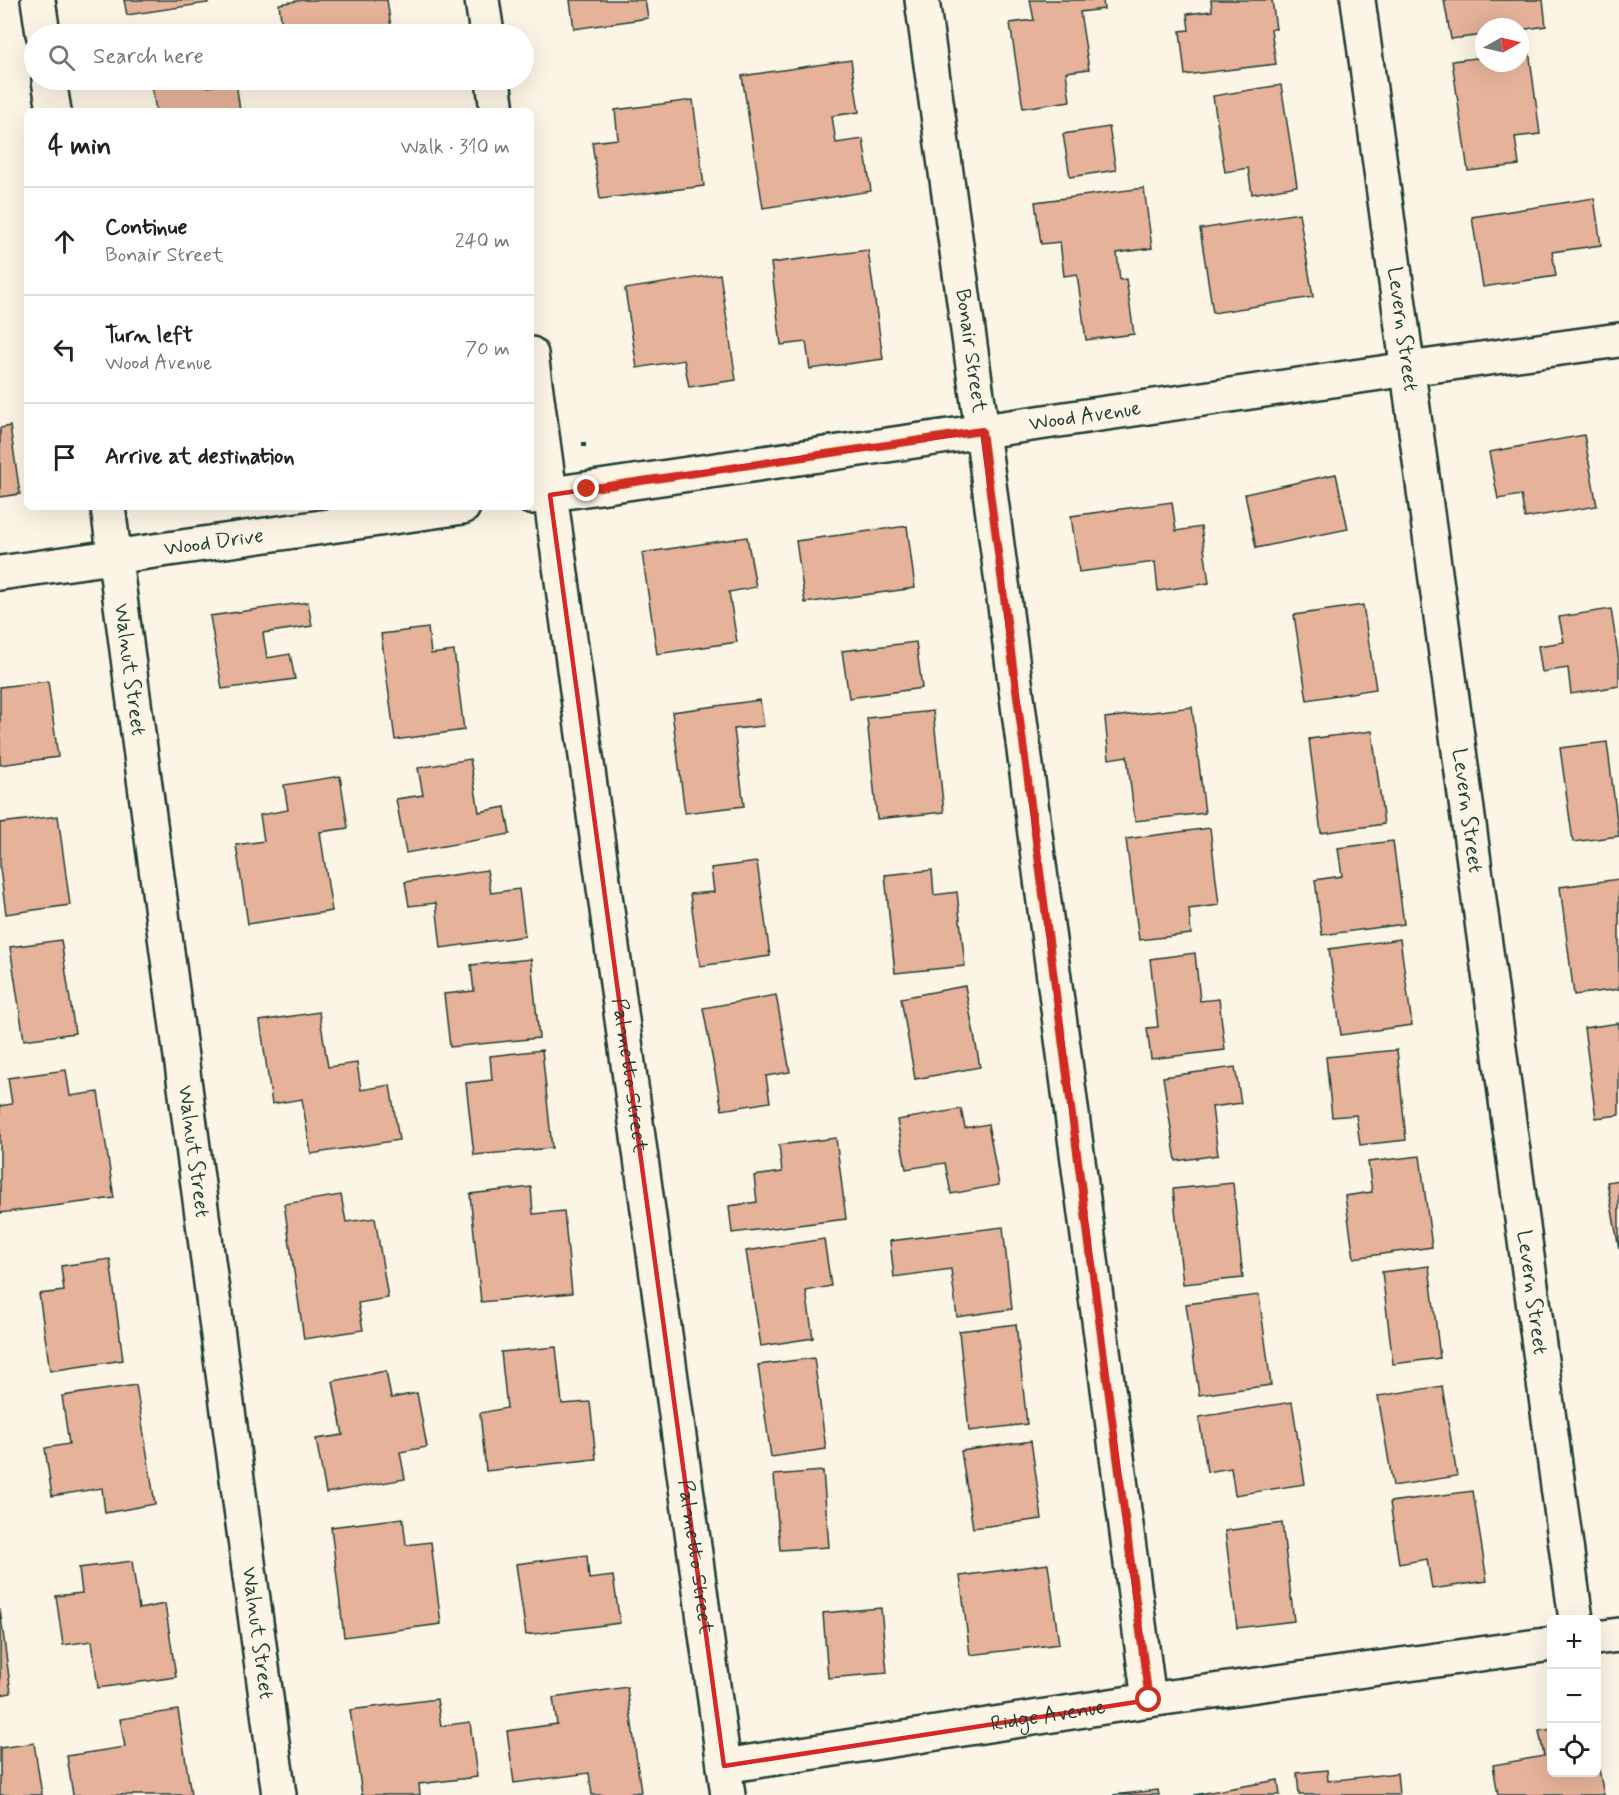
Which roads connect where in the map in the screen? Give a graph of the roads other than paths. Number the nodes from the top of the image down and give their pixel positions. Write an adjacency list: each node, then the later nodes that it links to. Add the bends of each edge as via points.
1 (38, 0): 5 (street)
2 (482, 0): 6 (street)
3 (922, 0): 14 (street, Bonair Street)
4 (1358, 0): 12 (street, Levern Street)
5 (42, 24)
6 (486, 24)
7 (51, 90): 9 (street)
8 (494, 90): 10 (street)
9 (54, 108)
10 (497, 108)
11 (1619, 340): 12 (street, Wood Avenue)
12 (1408, 369): 14 (street, Wood Avenue); 20 (street, Levern Street)
13 (534, 397): 15 (street, Palmetto Street)
14 (982, 431): 15 (street, Wood Avenue); 24 (street, Bonair Street)
15 (541, 496): 25 (street, Palmetto Street)
16 (108, 510): 18 (street, Walnut Street)
17 (442, 510): 18 (street, Wood Drive)
18 (114, 556): 19 (street, Wood Drive); 26 (street, Walnut Street)
19 (0, 573)
20 (1575, 1615)
21 (1619, 1635): 22 (street)
22 (1601, 1637)
23 (1547, 1645): 24 (street, Ridge Avenue)
24 (1149, 1700): 25 (street, Ridge Avenue)
25 (726, 1781)
26 (279, 1795)

